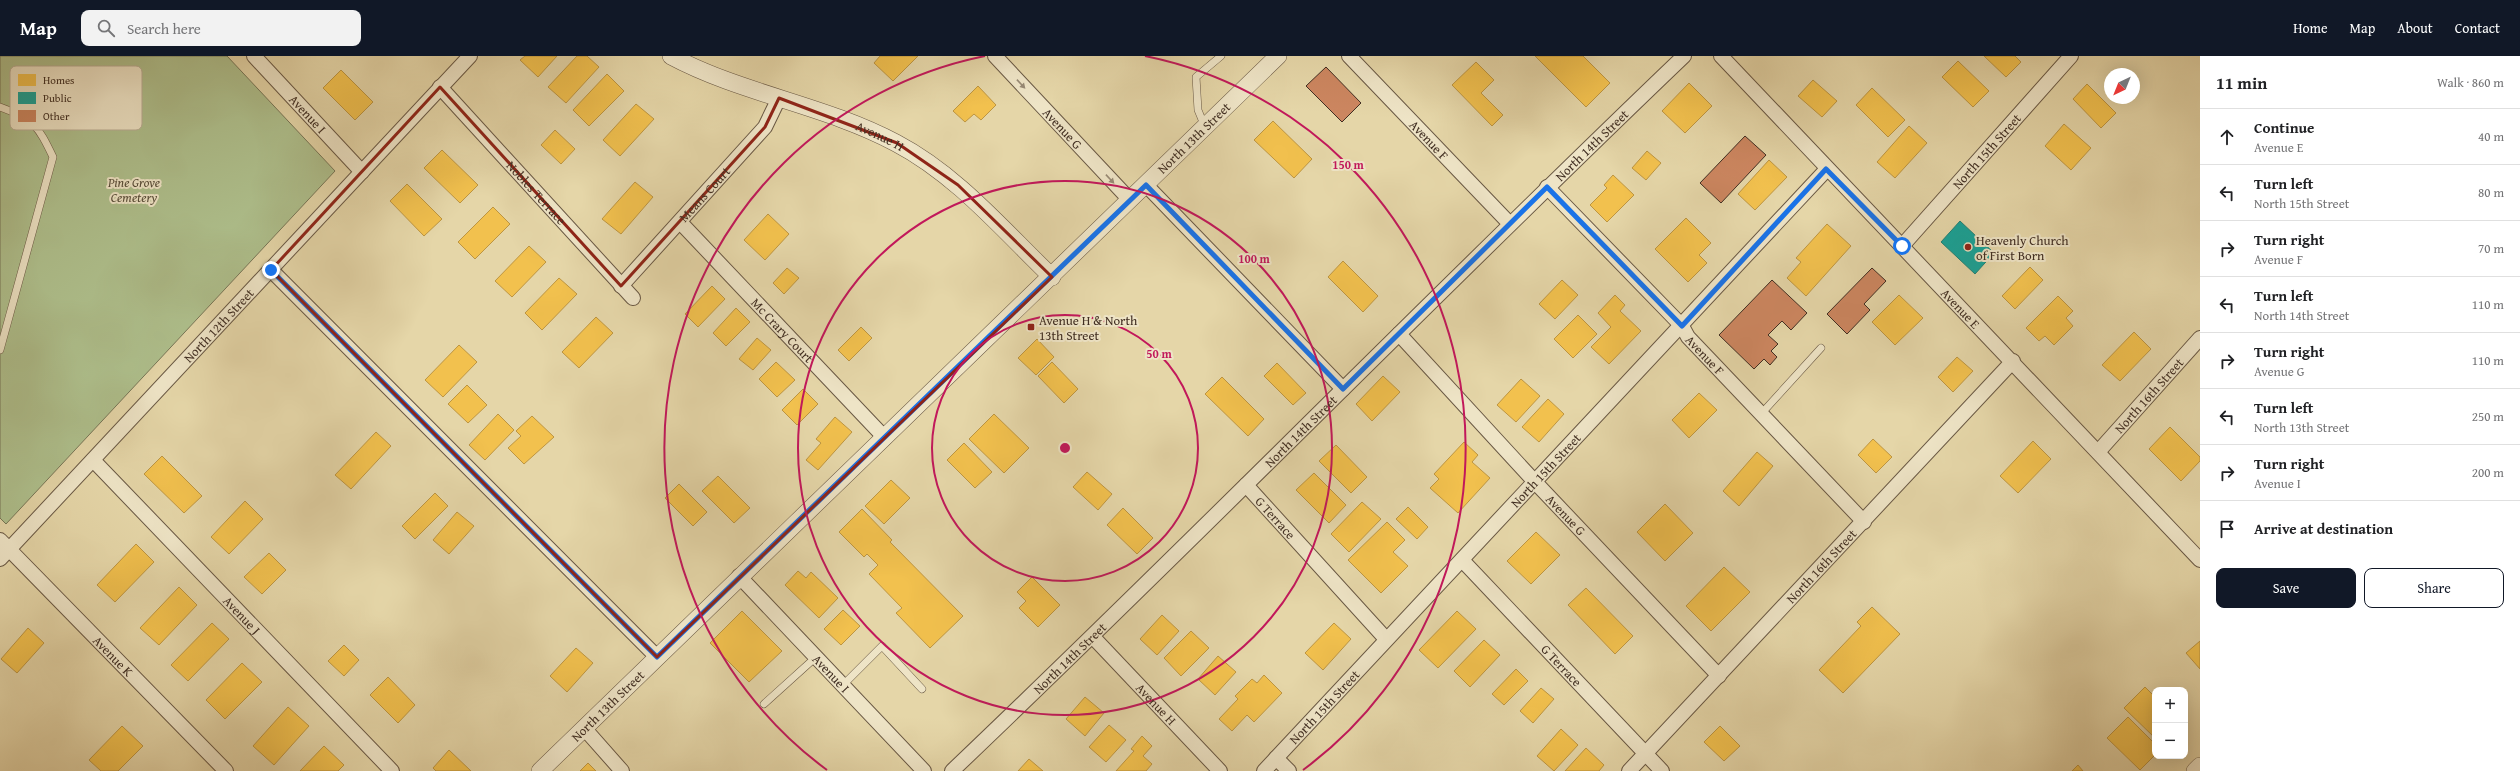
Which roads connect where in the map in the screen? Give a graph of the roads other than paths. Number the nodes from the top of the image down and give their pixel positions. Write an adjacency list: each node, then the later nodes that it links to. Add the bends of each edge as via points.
1 (254, 56): 18 (street, Avenue I)
2 (470, 56): 11 (street, North 12th Street)
3 (671, 56): 12 (street, Avenue H, via 700,71)
4 (995, 56): 21 (street, Avenue G, one-way to 21)
5 (1221, 56): 15 (lane, via 1196,77 1198,110)
6 (1278, 56): 15 (street, North 13th Street)
7 (1349, 56): 23 (street, Avenue F)
8 (1684, 56): 20 (street, North 14th Street)
9 (1721, 56): 17 (street, Avenue E)
10 (2071, 56): 24 (street, North 15th Street)
11 (440, 87): 18 (street, North 12th Street); 27 (street, Nobles Terrace)
12 (779, 98): 22 (street, Means Court, via 765,127); 26 (street, Avenue H, via 897,143 958,185)
13 (0, 107): 14 (lane)
14 (10, 111)
15 (1205, 128): 19 (street, North 13th Street)
16 (40, 130): 33 (lane, via 53,157)
17 (1826, 169): 24 (street, Avenue E); 29 (street, North 15th Street)
18 (362, 172): 25 (street, North 12th Street)
19 (1146, 185): 21 (street, North 13th Street); 35 (street)
20 (1547, 187): 23 (street, North 14th Street); 29 (street, Avenue F)
21 (1130, 200): 26 (street, North 13th Street)
22 (680, 222): 27 (street, Means Court); 37 (street, Mc Crary Court)
23 (1510, 224): 30 (street, North 14th Street)
24 (1902, 246): 34 (street, Avenue E)
25 (271, 270): 39 (street, North 12th Street); 49 (street)
26 (1052, 277): 37 (street, North 13th Street)
27 (621, 286): 28 (street, Nobles Terrace)
28 (633, 298)
29 (1682, 326): 36 (street, Avenue F, via 1688,337); 40 (street, North 15th Street)
30 (1399, 334): 35 (street, North 14th Street); 40 (street, Avenue G)
31 (2200, 338): 38 (street, North 16th Street)
32 (1821, 348): 36 (lane)
33 (0, 350)
34 (2013, 361): 38 (street, Avenue E); 42 (street, North 16th Street)
35 (1343, 389): 41 (street, North 14th Street)
36 (1761, 414): 42 (street, Avenue F)
37 (885, 438): 46 (street, North 13th Street)
38 (2098, 452): 45 (street, Avenue E)
39 (93, 460): 43 (street, North 12th Street); 61 (street, Avenue J)
40 (1535, 482): 44 (street, North 15th Street); 51 (street, Avenue G)
41 (1246, 484): 47 (street, North 14th Street); 48 (street, G Terrace)
42 (1864, 522): 51 (street, North 16th Street)
43 (3, 550): 60 (street, Avenue K)
44 (1462, 560): 48 (street, North 15th Street); 56 (street, G Terrace)
45 (2200, 560)
46 (739, 576): 49 (street, North 13th Street); 50 (street, Avenue I)
47 (1093, 637): 64 (street, North 14th Street); 65 (street, Avenue H)
48 (1386, 639): 57 (street, North 15th Street)
49 (657, 657): 55 (street, North 13th Street)
50 (816, 657): 52 (street, Avenue I); 54 (lane)
51 (1720, 676): 56 (street, North 16th Street)
52 (842, 686): 53 (lane, via 882,646); 59 (street, Avenue I)
53 (922, 689)
54 (764, 704)
55 (584, 728): 62 (street, North 13th Street); 63 (street)
56 (1645, 753): 68 (street, North 16th Street); 69 (street, G Terrace)
57 (1276, 758): 66 (street, North 15th Street); 67 (street)
58 (2200, 766): 70 (street)
59 (916, 768)
60 (226, 771)
61 (392, 771)
62 (540, 771)
63 (622, 771)
64 (952, 771)
65 (1220, 771)
66 (1264, 771)
67 (1289, 771)
68 (1629, 771)
69 (1662, 771)
70 (2195, 771)

